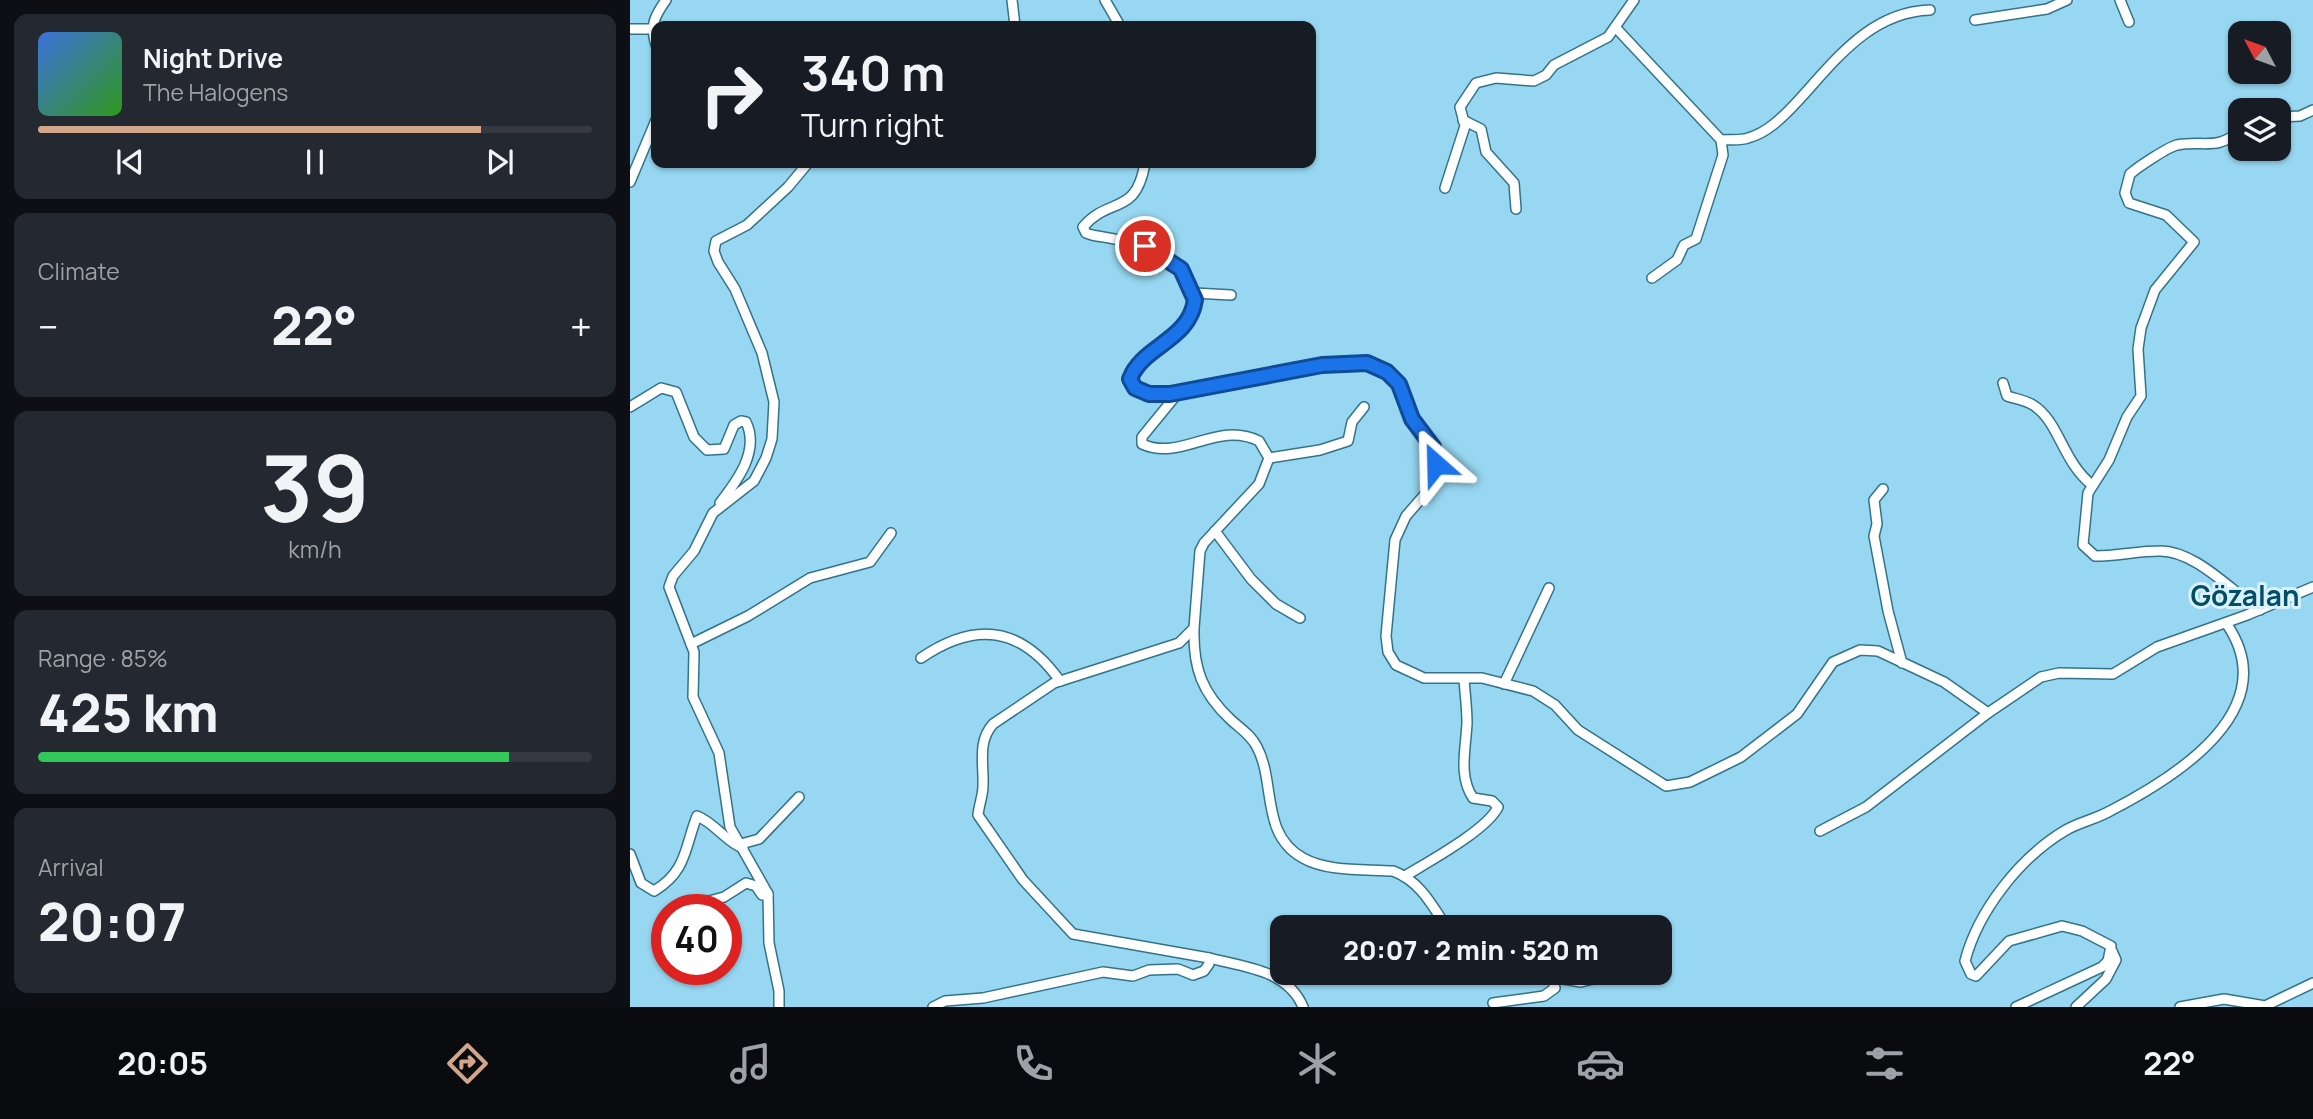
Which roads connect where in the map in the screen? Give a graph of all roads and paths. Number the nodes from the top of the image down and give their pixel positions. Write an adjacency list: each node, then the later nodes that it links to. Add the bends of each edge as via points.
1 (666, 0): 9 (street)
2 (1012, 0): 10 (street)
3 (1105, 0): 11 (street)
4 (1634, 0): 13 (street)
5 (2067, 0): 8 (street, via 2047,9)
6 (2120, 0): 12 (street)
7 (1930, 10): 20 (street, via 1906,11 1884,19 1829,66 1779,120 1748,138)
8 (1975, 20)
9 (653, 21)
10 (1014, 21)
11 (1117, 21)
12 (2129, 22)
13 (1616, 28): 18 (street, via 1534,82 1483,79 1466,94 1460,107); 20 (street)
14 (630, 29): 15 (street)
15 (651, 29)
16 (2313, 110): 17 (street)
17 (2291, 116)
18 (1463, 120): 25 (street); 26 (street, via 1481,129 1486,152 1514,183)
19 (651, 132): 24 (street)
20 (1721, 139): 27 (street, via 1723,155 1703,225 1677,260)
21 (2228, 139): 35 (street, via 2171,147 2130,174 2125,193 2129,203 2166,215 2194,242 2155,290 2138,336 2141,396)
22 (804, 168): 37 (street, via 747,225 716,241 718,262 735,289 762,353 774,402 772,439 754,481)
23 (1144, 168): 28 (street, via 1131,198 1083,227 1092,235 1159,252 1181,269)
24 (630, 182)
25 (1445, 188)
26 (1516, 209)
27 (1653, 278)
28 (1194, 293): 29 (street); 31 (street, via 1188,319 1141,362 1130,379 1135,388 1149,394)
29 (1231, 295)
30 (2003, 383): 35 (street, via 2007,396 2035,406 2047,418 2072,466)
31 (1178, 393): 34 (street, via 1142,437 1143,444 1169,450 1209,436 1237,434 1259,441); 49 (street, via 1349,362 1367,363 1395,379 1412,419 1433,447 1436,472 1433,485 1406,516 1395,540 1388,652 1396,665 1413,674)
32 (630, 407): 37 (street, via 661,388 676,392 694,437 707,450 724,449 734,425 746,422 752,433 746,462)
33 (1364, 407): 34 (street, via 1352,422 1348,441)
34 (1269, 458): 38 (street, via 1259,484)
35 (2092, 485): 42 (street, via 2083,545 2089,553 2111,556 2162,550 2181,555 2196,561)
36 (1883, 489): 48 (street, via 1874,500 1874,536)
37 (713, 513): 46 (street, via 669,587)
38 (1215, 531): 43 (street, via 1268,596); 45 (street, via 1200,551)
39 (891, 533): 46 (street, via 870,562 810,578)
40 (1549, 587): 51 (street)
41 (2313, 587): 42 (street)
42 (2260, 610): 44 (street)
43 (1300, 618)
44 (2227, 623): 52 (street, via 2147,652 2113,674 2041,677); 61 (street, via 2243,657 2243,683 2229,720 2165,781 2066,830 2021,865 1983,915 1965,961 1976,976 2009,941 2062,926 2105,941)
45 (1194, 628): 50 (street, via 1179,643); 57 (street, via 1198,675 1205,691 1259,750 1270,813 1280,836 1301,858 1318,864)
46 (691, 644): 55 (street, via 693,696 719,753 730,827)
47 (921, 658): 50 (street, via 937,647 984,631 1035,651)
48 (1902, 663): 51 (street, via 1872,649 1840,657 1788,722 1729,764 1675,786 1659,782 1578,730 1542,696); 52 (street, via 1944,682)
49 (1464, 679): 51 (street); 57 (street, via 1467,789 1473,798 1492,801 1498,807 1494,817)
50 (1060, 681): 62 (street, via 986,732 978,815 1023,880 1073,934)
51 (1504, 684)
52 (1988, 713): 54 (street, via 1866,807)
53 (799, 797): 55 (street, via 758,839)
54 (1819, 831)
55 (742, 846): 56 (street, via 734,845 697,816 681,865 654,891 640,883); 59 (street)
56 (630, 853)
57 (1405, 876): 60 (street, via 1419,886)
58 (729, 894): 59 (street, via 746,883 756,886 762,895)
59 (768, 894): 66 (street, via 769,943)
60 (1438, 915)
61 (2112, 951): 69 (street, via 2102,967); 70 (street, via 2116,960 2113,970)
62 (1209, 958): 67 (street, via 1204,971 1193,975 1178,969 1133,976 1103,972); 68 (street, via 1290,984)
63 (2313, 983): 71 (street, via 2266,1006 2224,999)
64 (1554, 985): 65 (street, via 1544,996)
65 (1493, 1003)
66 (779, 1007)
67 (933, 1007)
68 (1303, 1007)
69 (2016, 1007)
70 (2076, 1007)
71 (2180, 1007)

